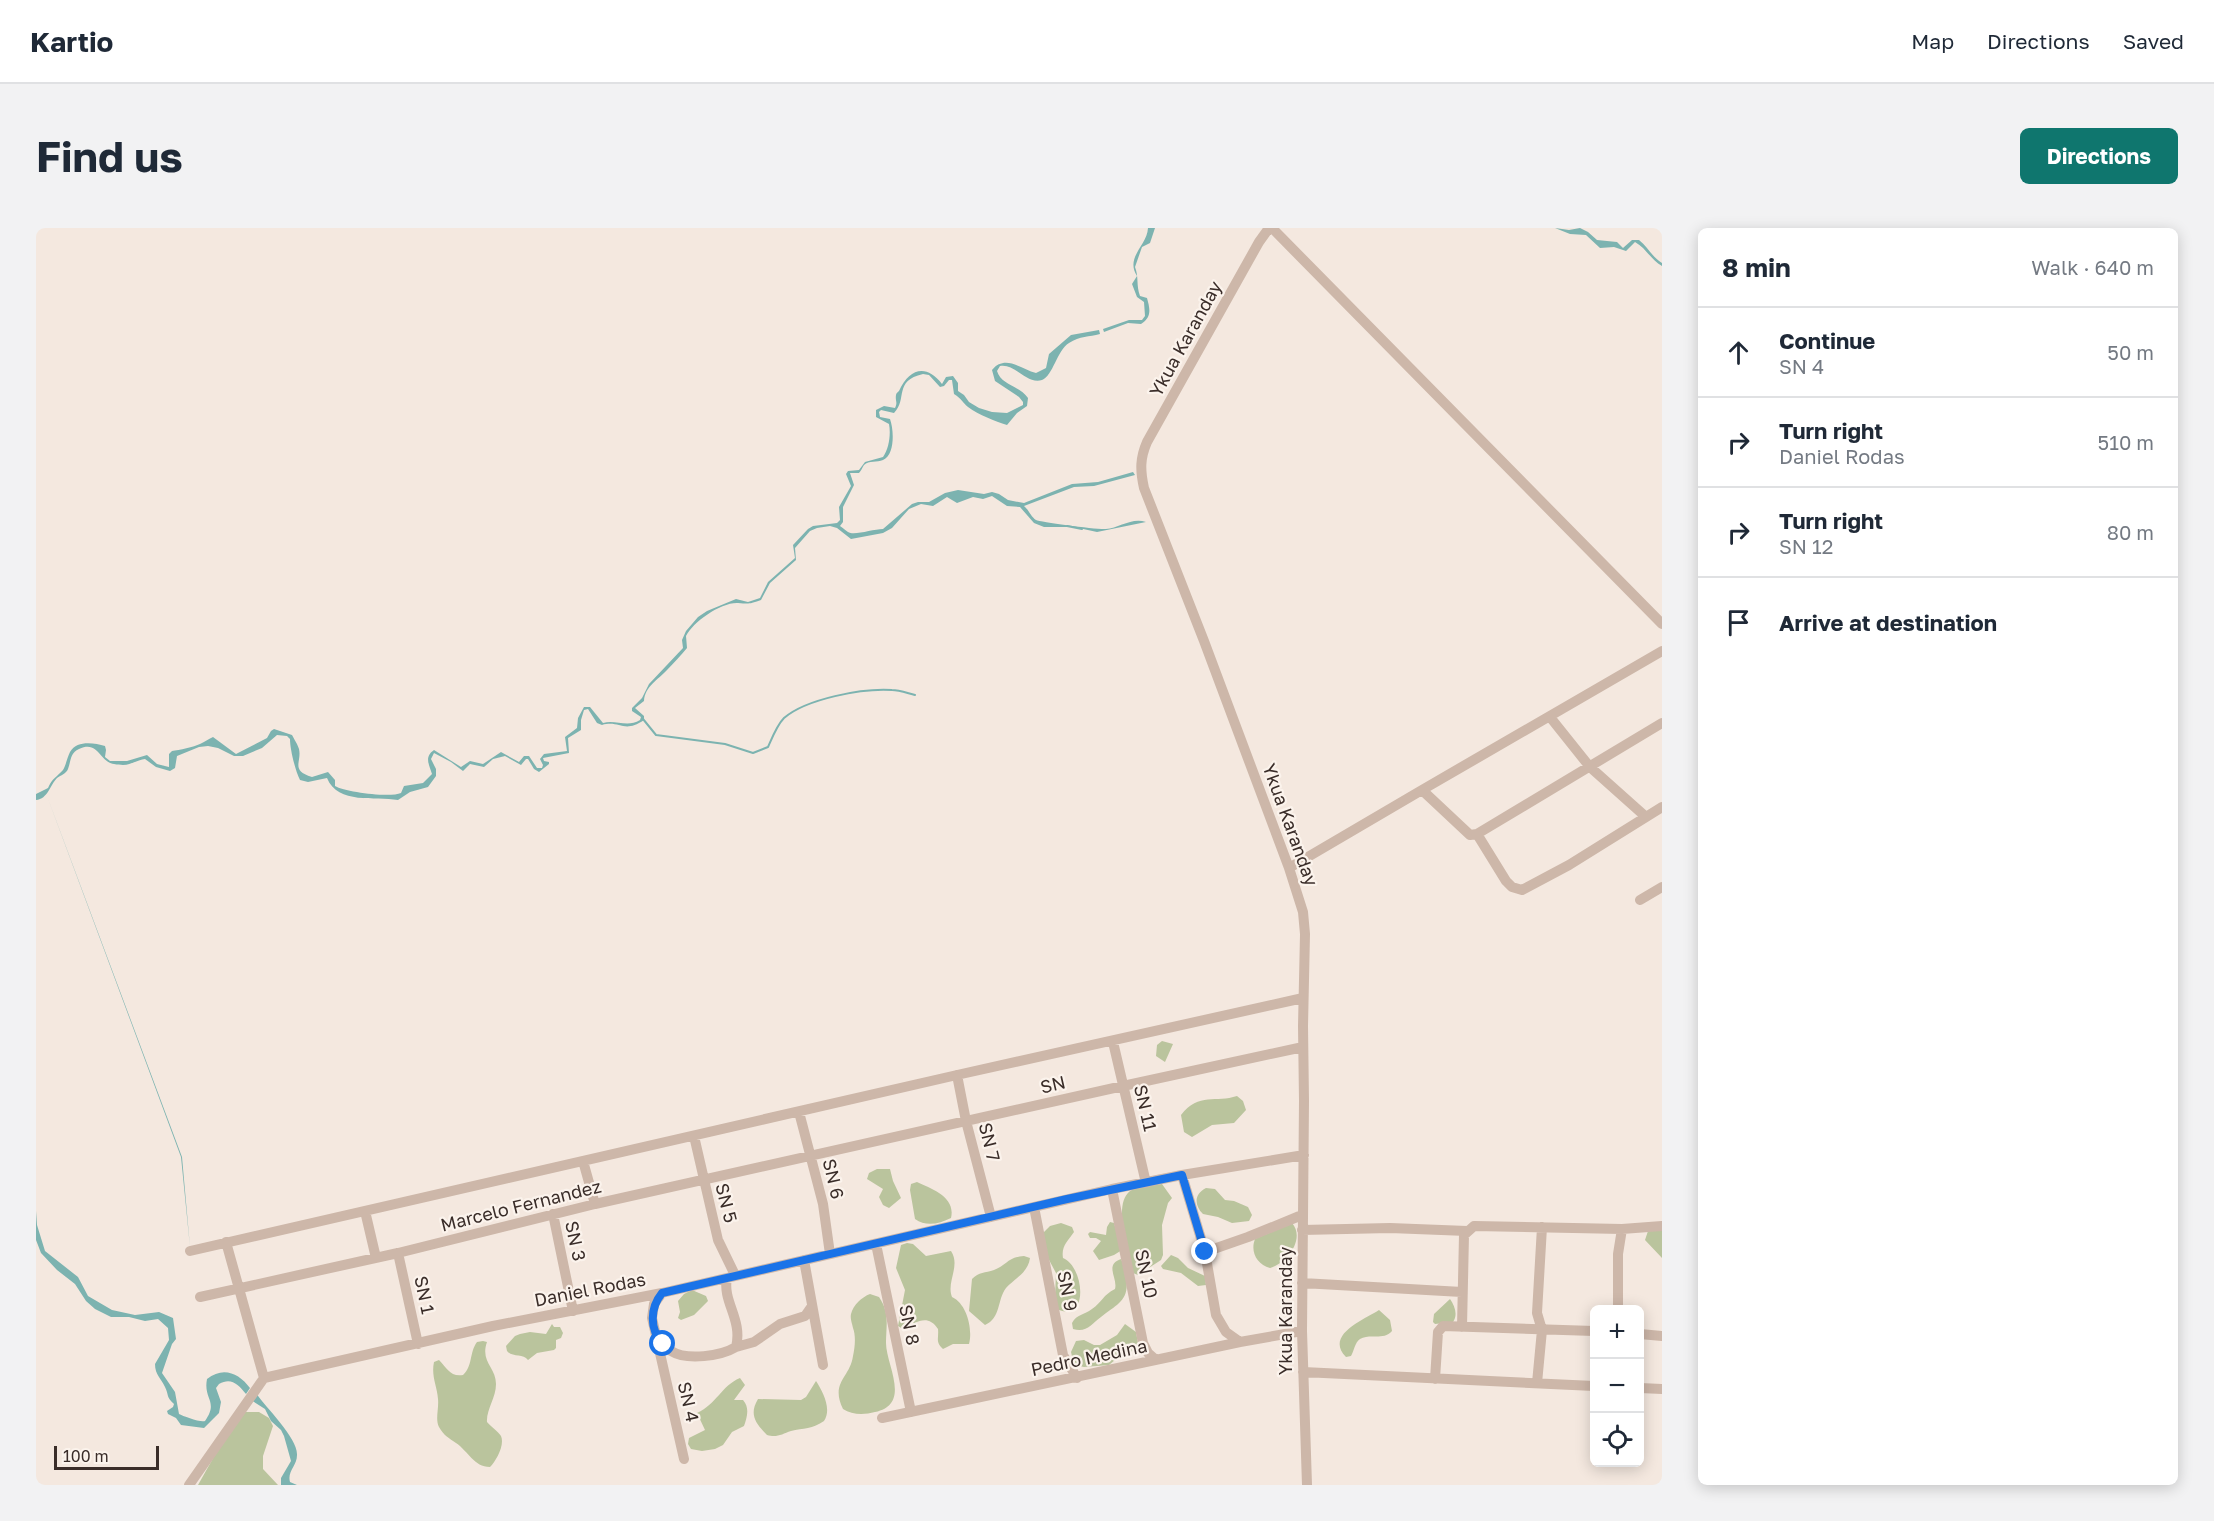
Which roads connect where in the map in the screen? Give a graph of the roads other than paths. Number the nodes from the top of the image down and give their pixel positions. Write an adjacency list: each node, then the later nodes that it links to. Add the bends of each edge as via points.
1 (1271, 228): 2 (street); 11 (street, Ykua Karanday, via 1259,242 1147,442 1140,473)
2 (1662, 624)
3 (1662, 651): 4 (street)
4 (1550, 717): 6 (street); 7 (street)
5 (1662, 723): 6 (street)
6 (1590, 767): 9 (street); 10 (street)
7 (1422, 790): 10 (street, via 1470,835); 11 (street)
8 (1662, 807): 9 (street)
9 (1646, 817): 10 (street, via 1522,890 1506,881)
10 (1477, 834)
11 (1289, 868): 14 (street, Ykua Karanday, via 1305,925)
12 (1662, 887): 13 (street)
13 (1640, 900)
14 (1303, 998): 15 (street); 16 (street, Ykua Karanday)
15 (1113, 1042): 17 (street); 18 (street, SN 11)
16 (1303, 1047): 18 (street, SN); 22 (street, Ykua Karanday)
17 (957, 1075): 19 (street); 20 (street, SN 7)
18 (1123, 1086): 20 (street, SN); 27 (street, SN 11)
19 (800, 1112): 21 (street); 23 (street, SN 6)
20 (966, 1121): 23 (street, SN); 34 (street, SN 7)
21 (694, 1136): 24 (street); 26 (street, SN 5)
22 (1304, 1155): 25 (street, Daniel Rodas); 33 (street, Ykua Karanday)
23 (811, 1156): 26 (street, Marcelo Fernandez); 45 (street, SN 6)
24 (583, 1161): 29 (street); 31 (street)
25 (1182, 1175): 27 (street, Daniel Rodas); 43 (street)
26 (704, 1181): 29 (street, Marcelo Fernandez); 48 (street, SN 5)
27 (1146, 1183): 28 (street, Daniel Rodas)
28 (1112, 1189): 30 (street, Daniel Rodas); 71 (street, SN 10, via 1143,1343)
29 (595, 1204): 32 (street, Marcelo Fernandez)
30 (1034, 1207): 34 (street, Daniel Rodas); 74 (street, SN 9, via 1063,1355)
31 (365, 1211): 40 (street); 46 (street)
32 (553, 1214): 44 (street, Marcelo Fernandez); 57 (street, SN 3)
33 (1302, 1215): 38 (street, Ykua Karanday); 43 (street)
34 (991, 1217): 41 (street, Daniel Rodas)
35 (1662, 1226): 37 (street)
36 (1542, 1227): 37 (street); 39 (street, via 1474,1226); 58 (street)
37 (1622, 1229): 55 (street)
38 (1302, 1230): 39 (street); 49 (street, Ykua Karanday)
39 (1467, 1230): 51 (street)
40 (226, 1242): 42 (street); 50 (street)
41 (876, 1244): 45 (street, Daniel Rodas); 81 (street, SN 8)
42 (190, 1251)
43 (1205, 1252): 68 (street, via 1216,1315 1226,1332)
44 (398, 1253): 46 (street, Marcelo Fernandez); 69 (street, SN 1)
45 (830, 1254): 47 (street, Daniel Rodas)
46 (376, 1258): 50 (street, Marcelo Fernandez)
47 (804, 1260): 48 (street, Daniel Rodas); 56 (street)
48 (731, 1277): 52 (street, Daniel Rodas); 70 (street, SN 5, via 725,1286 738,1326)
49 (1302, 1283): 51 (street); 63 (street, Ykua Karanday)
50 (239, 1288): 53 (street, Marcelo Fernandez); 76 (street)
51 (1462, 1292): 60 (street)
52 (662, 1293): 54 (street, Daniel Rodas); 59 (street, via 654,1304)
53 (200, 1297)
54 (632, 1299): 57 (street, Daniel Rodas); 59 (street)
55 (1618, 1305)
56 (812, 1306): 70 (street, via 805,1316); 72 (street)
57 (573, 1311): 69 (street, Daniel Rodas)
58 (1537, 1313): 61 (street); 62 (street)
59 (652, 1318): 66 (street, SN 4)
60 (1462, 1327): 61 (street); 75 (street, via 1439,1328)
61 (1529, 1329): 62 (street)
62 (1542, 1330): 64 (street); 77 (street)
63 (1302, 1331): 68 (street, Pedro Medina); 73 (street, Ykua Karanday)
64 (1590, 1331)
65 (1644, 1334): 67 (street)
66 (656, 1336): 70 (street, via 669,1350 681,1354 711,1356); 83 (street, SN 4)
67 (1662, 1336)
68 (1240, 1342): 71 (street, Pedro Medina)
69 (418, 1344): 76 (street, Daniel Rodas)
70 (736, 1347)
71 (1156, 1360): 74 (street, Pedro Medina)
72 (823, 1365)
73 (1303, 1372): 75 (street); 85 (street, Ykua Karanday)
74 (1077, 1378): 81 (street, Pedro Medina)
75 (1435, 1379): 77 (street)
76 (264, 1380): 84 (street)
77 (1538, 1383): 78 (street)
78 (1590, 1386)
79 (1644, 1388): 80 (street)
80 (1662, 1389)
81 (911, 1412): 82 (street, Pedro Medina)
82 (882, 1418)
83 (684, 1459)
84 (189, 1485)
85 (1307, 1485)

